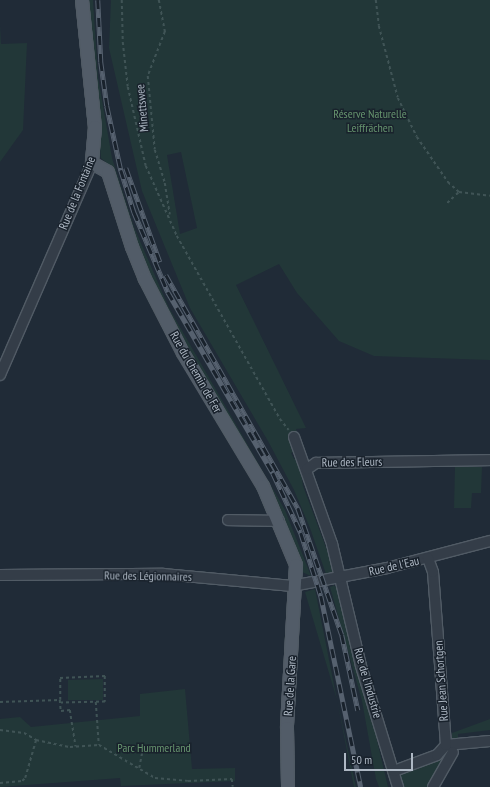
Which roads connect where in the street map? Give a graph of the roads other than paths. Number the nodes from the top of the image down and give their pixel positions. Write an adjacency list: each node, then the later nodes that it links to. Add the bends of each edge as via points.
1 (82, 0): 2 (main road, Rue de la Fontaine, via 95,127)
2 (92, 163): 3 (street, Rue de la Fontaine); 8 (main road, Rue du Chemin de Fer, via 108,172 132,247 156,301 183,353 256,473)
3 (0, 375)
4 (294, 437): 6 (street)
5 (490, 460): 6 (street, Rue des Fleurs, via 316,463)
6 (307, 468): 12 (street, Rue des Fleurs)
7 (228, 520): 8 (street)
8 (279, 521): 13 (main road, Rue du Chemin de Fer, via 296,565)
9 (490, 541): 10 (street, Rue de l'Eau)
10 (428, 558): 12 (street, Rue de l'Eau); 15 (street, Rue Jean Schortgen, via 433,572)
11 (0, 575): 13 (street, Rue des Légionnaires, via 163,574)
12 (342, 578): 13 (street, Rue de l'Eau); 17 (street, Rue de l'Industrie, via 361,666)
13 (296, 585): 18 (main road, Rue de la Gare, via 287,728)
14 (490, 741): 15 (street)
15 (446, 745): 17 (street, via 437,755)
16 (453, 752): 20 (street)
17 (394, 771): 19 (street, Rue de l'Industrie)
18 (288, 787)
19 (398, 787)
20 (433, 787)

